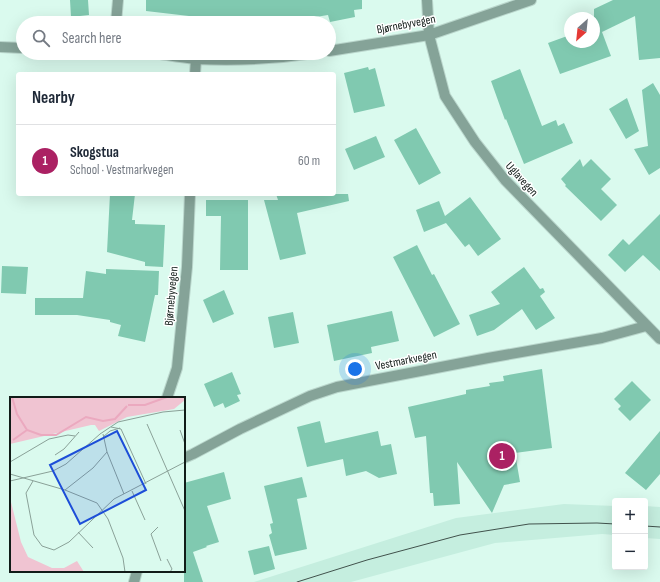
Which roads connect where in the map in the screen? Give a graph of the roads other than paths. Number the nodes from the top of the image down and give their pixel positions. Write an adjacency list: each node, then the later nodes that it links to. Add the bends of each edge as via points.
1 (118, 0): 4 (street)
2 (427, 0): 5 (street, Uglavegen)
3 (531, 0): 5 (street, Bjørnebyvegen)
4 (117, 16)
5 (430, 35): 8 (street, Bjørnebyvegen); 12 (street, Uglavegen, via 445,96 474,142 505,180)
6 (0, 48): 7 (street)
7 (16, 48)
8 (336, 50)
9 (196, 60): 10 (street)
10 (195, 72)
11 (190, 196): 14 (street, Bjørnebyvegen, via 187,268 177,368)
12 (646, 326): 13 (street, Uglavegen); 15 (street, Vestmarkvegen, via 602,338 337,387 310,396)
13 (660, 339)
14 (167, 397)
15 (185, 458)
16 (137, 572): 17 (street)
17 (134, 582)

